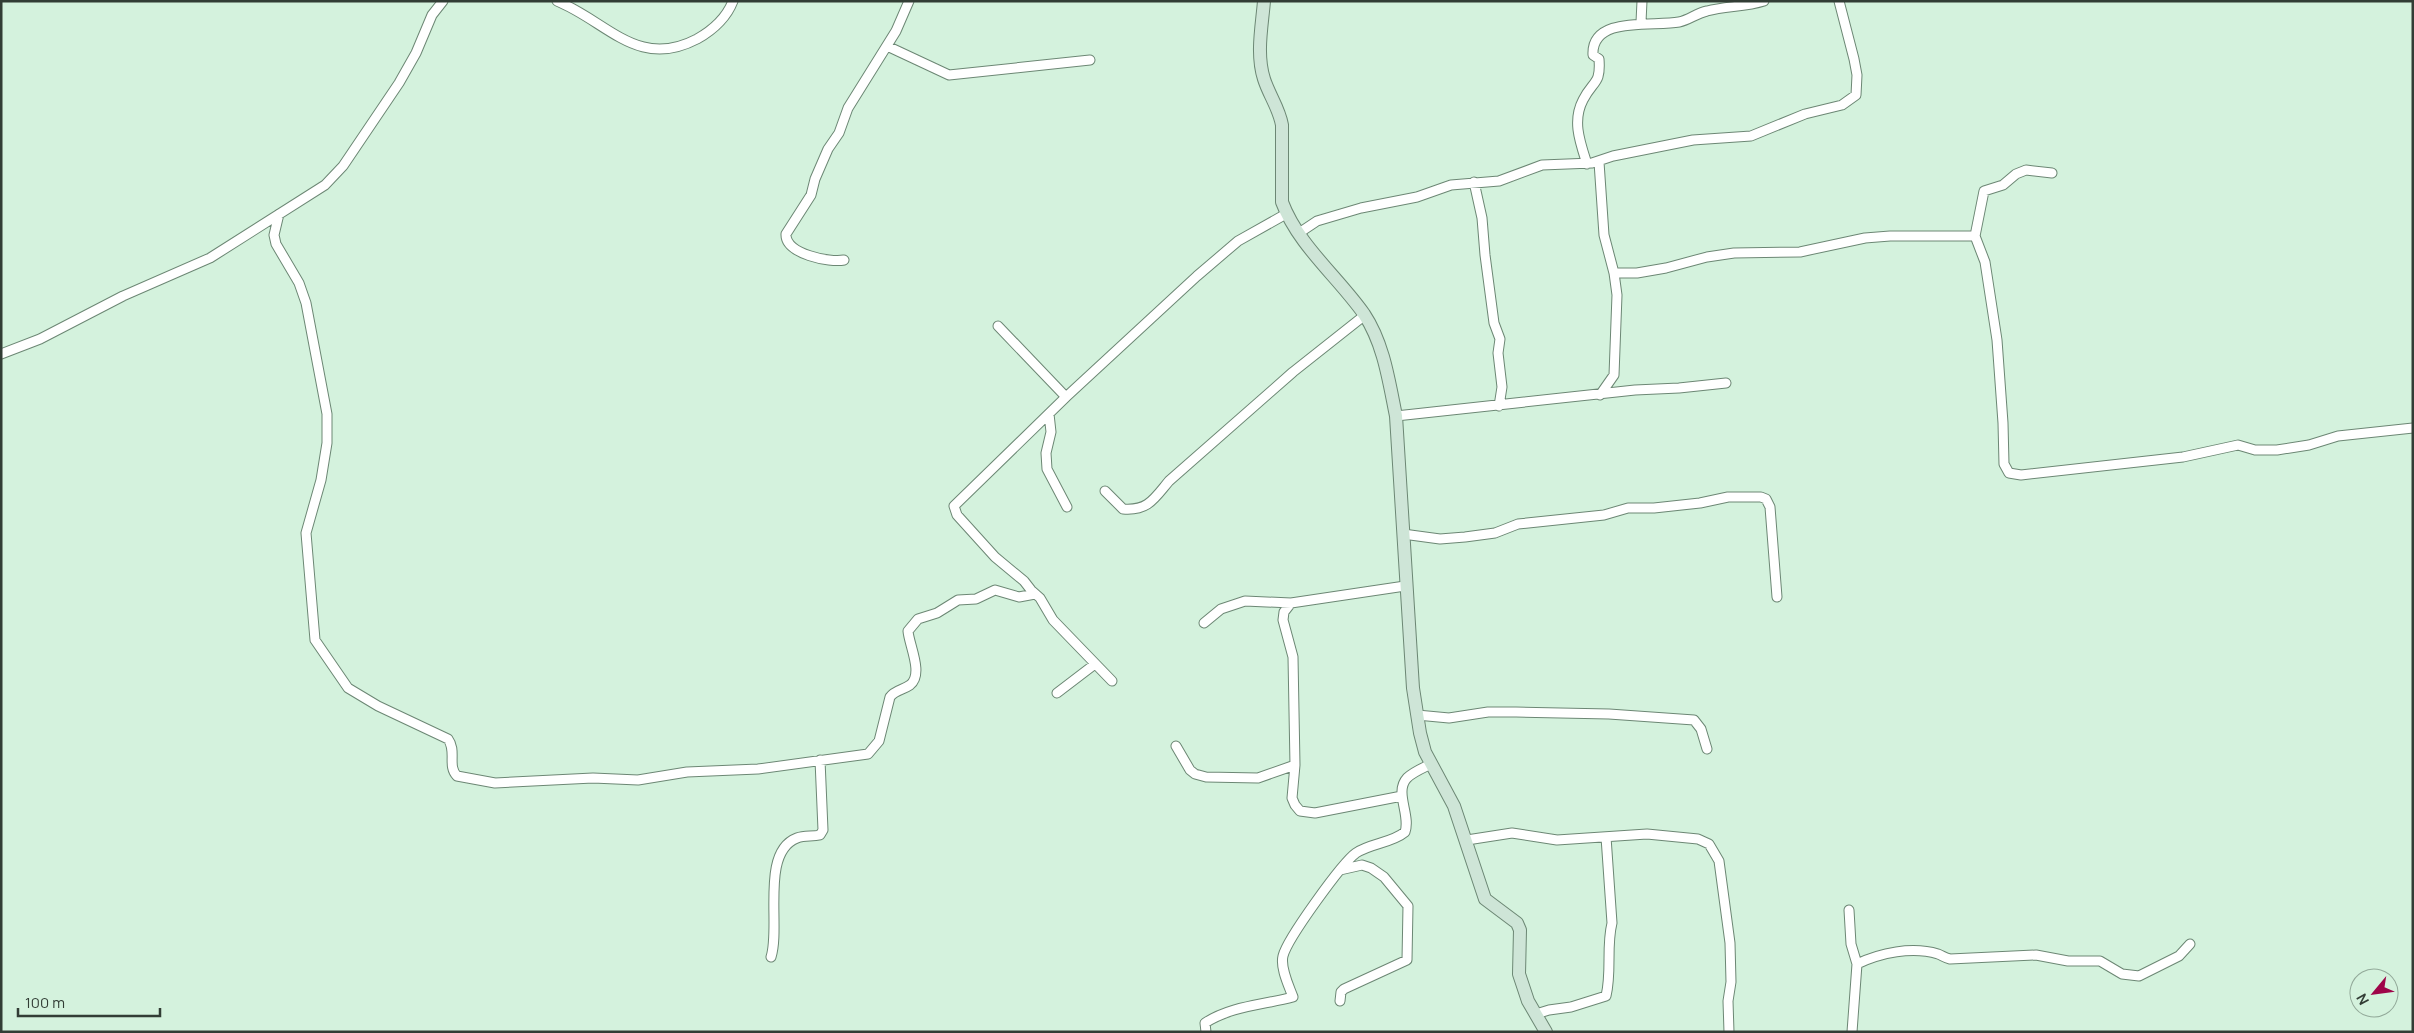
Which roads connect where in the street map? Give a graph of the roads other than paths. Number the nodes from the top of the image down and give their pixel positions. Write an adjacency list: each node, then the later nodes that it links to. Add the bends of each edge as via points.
1 (444, 1): 16 (street, via 432,15 399,83 343,166 318,190)
2 (557, 1): 3 (street, via 590,18 626,43 658,51 672,49 707,34 723,20)
3 (734, 1)
4 (909, 1): 10 (street)
5 (1264, 1): 17 (street, via 1260,55 1268,94 1280,114 1282,125 1280,192)
6 (1642, 1): 9 (street)
7 (1764, 1): 9 (street, via 1706,11 1681,22)
8 (1839, 1): 12 (street, via 1857,75 1856,95 1842,105 1805,114 1751,136 1693,140 1620,154)
9 (1641, 22): 13 (street, via 1600,34 1593,44 1600,72 1580,106 1576,132)
10 (887, 46): 11 (street, via 948,75); 20 (street, via 848,108 815,179 811,196 786,234 788,242 799,252 832,262)
11 (1090, 60)
12 (1599, 162): 13 (street); 21 (street, via 1604,235)
13 (1586, 164): 15 (street, via 1542,165 1499,181)
14 (2052, 173): 19 (street, via 2026,170 2003,185 1984,191)
15 (1474, 182): 18 (street, via 1317,220); 28 (street, via 1482,218 1494,323 1500,339 1498,353 1502,387)
16 (278, 214): 24 (street, via 210,258 123,296 40,339); 46 (street, via 274,235 276,244 300,283 306,303 327,414 327,442 321,480 306,533 314,640 348,688 448,739 454,749 454,773 483,782 538,783 593,778 638,780 687,772 758,769)
17 (1286, 214): 18 (street); 27 (street, via 1238,241)
18 (1299, 233): 22 (street)
19 (1975, 236): 21 (street, via 1865,238 1800,252 1734,253 1636,273); 31 (street, via 1985,262 1997,340 2004,464 2015,476 2183,457 2238,445 2255,450 2277,450 2338,436)
20 (844, 260)
21 (1614, 273): 26 (street, via 1617,295 1615,369 1612,380)
22 (1365, 315): 30 (street, via 1378,342); 32 (street, via 1293,372 1140,509 1123,509)
23 (998, 326): 27 (street)
24 (1, 354)
25 (1726, 383): 26 (street)
26 (1600, 395): 28 (street)
27 (1066, 397): 29 (street)
28 (1499, 406): 30 (street)
29 (1049, 414): 33 (street, via 1051,432 1046,463); 36 (street, via 954,506 957,516)
30 (1396, 416): 34 (street)
31 (2413, 428)
32 (1105, 492)
33 (1067, 507)
34 (1403, 534): 35 (street); 37 (street, via 1440,539 1465,538 1496,533 1518,524 1604,515 1628,508 1689,505 1728,497 1761,497 1770,507)
35 (1405, 586): 38 (street); 43 (street)
36 (1035, 594): 40 (street, via 1053,620); 46 (street, via 1019,597 995,590 976,599 958,600 914,622 908,631 915,675 910,684 890,697 876,746 859,757)
37 (1777, 597)
38 (1290, 603): 39 (street, via 1245,601 1221,609); 48 (street, via 1283,620 1293,656)
39 (1204, 623)
40 (1095, 664): 41 (street); 42 (street)
41 (1112, 681)
42 (1057, 693)
43 (1417, 715): 45 (street, via 1449,718 1507,712 1680,718 1694,720 1701,729); 47 (street)
44 (1176, 746): 48 (street, via 1190,770 1206,777 1258,778)
45 (1707, 749)
46 (820, 760): 55 (street, via 823,830 820,835 792,840 783,848 774,884 776,924)
47 (1431, 764): 49 (street, via 1406,779); 51 (street, via 1454,806)
48 (1295, 765): 49 (street, via 1292,798 1295,805 1307,813)
49 (1402, 796): 52 (street, via 1407,814 1405,832 1364,848)
50 (1606, 837): 51 (street, via 1557,840 1512,833); 58 (street, via 1612,923 1609,935 1610,980 1606,996); 61 (street, via 1647,834 1698,839 1709,844 1716,853 1730,943)
51 (1467, 840): 58 (street, via 1485,899 1510,915 1520,930 1519,974)
52 (1340, 870): 57 (street, via 1362,865 1371,868 1393,886 1408,906 1409,952 1407,960 1344,989); 59 (street, via 1313,906 1283,957 1293,997 1222,1014 1205,1022)
53 (1849, 910): 56 (street)
54 (2190, 944): 56 (street, via 2179,956 2139,976 2122,974 2100,961 2036,955 1950,959 1938,954 1903,951 1875,955)
55 (771, 956)
56 (1856, 964): 62 (street)
57 (1340, 1001)
58 (1536, 1014): 60 (street)
59 (1206, 1032)
60 (1546, 1032)
61 (1730, 1032)
62 (1852, 1032)

